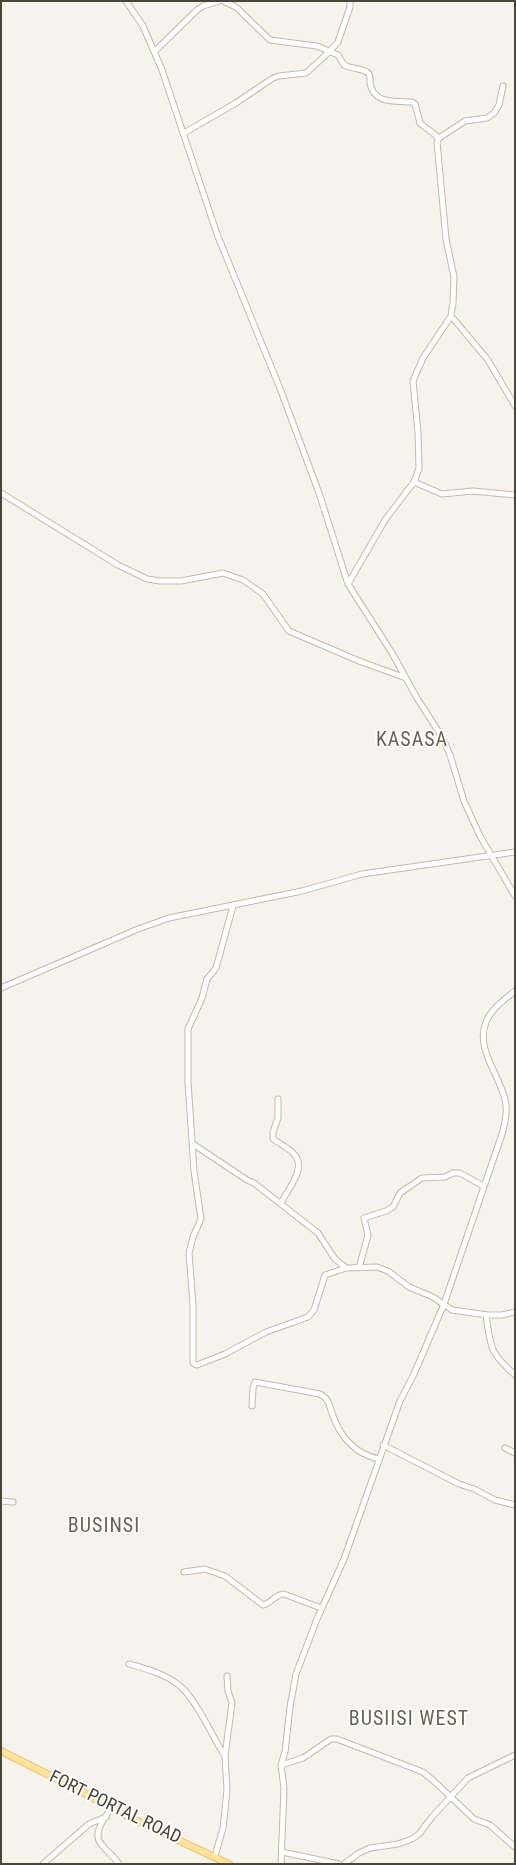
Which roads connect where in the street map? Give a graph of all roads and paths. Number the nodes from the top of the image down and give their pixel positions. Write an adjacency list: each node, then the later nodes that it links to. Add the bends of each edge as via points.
1 (126, 1): 5 (street)
2 (219, 1): 5 (street, via 197,10)
3 (224, 1): 6 (street, via 236,7 270,40 317,46)
4 (350, 1): 6 (street, via 338,42)
5 (155, 51): 8 (street)
6 (329, 52): 8 (street, via 306,73 273,78); 9 (street, via 338,55 344,65 369,73 371,89 376,97 415,104 420,123)
7 (503, 86): 9 (street, via 494,113 487,118 465,121)
8 (184, 133): 15 (street, via 217,234 319,492)
9 (439, 138): 10 (street, via 436,147 443,212 454,277)
10 (451, 316): 11 (street, via 488,360); 12 (street, via 423,358 413,381 419,468)
11 (515, 406)
12 (414, 482): 14 (street, via 442,494 473,491); 15 (street, via 385,520)
13 (1, 493): 16 (street, via 118,565 147,579 181,581 223,573 243,580 263,594 289,631)
14 (515, 495)
15 (348, 584): 16 (street)
16 (406, 678): 18 (street, via 450,754 464,801)
17 (515, 852): 18 (street)
18 (489, 856): 19 (street); 20 (street, via 362,874)
19 (515, 896)
20 (233, 906): 21 (street, via 169,918); 24 (street, via 216,968 207,979 188,1029)
21 (1, 988)
22 (515, 991): 25 (street, via 493,1012 484,1029 485,1047 506,1108 503,1131)
23 (278, 1099): 26 (street, via 273,1139 295,1154 299,1163)
24 (193, 1144): 26 (street); 27 (street, via 201,1219 189,1254 194,1364 225,1354 266,1332 308,1318 314,1310 325,1275)
25 (483, 1186): 28 (street, via 460,1173 417,1180 400,1193 393,1207 364,1218 368,1235); 29 (street)
26 (281, 1203): 27 (street, via 318,1233 335,1259)
27 (346, 1268): 28 (street)
28 (359, 1268): 29 (street, via 384,1269 409,1287)
29 (444, 1304): 31 (street, via 452,1310); 34 (street)
30 (515, 1312): 31 (street)
31 (486, 1315): 32 (street, via 494,1356)
32 (515, 1375)
33 (252, 1406): 37 (street, via 255,1382 320,1394 328,1399 337,1425 347,1441 360,1453)
34 (383, 1445): 37 (street); 40 (street, via 436,1474 492,1499)
35 (505, 1448): 36 (street)
36 (515, 1453)
37 (379, 1459): 42 (street, via 344,1559)
38 (1, 1502): 39 (street)
39 (14, 1502)
40 (515, 1505)
41 (184, 1572): 42 (street, via 205,1569 225,1576 263,1605 278,1594 284,1594)
42 (321, 1608): 48 (street, via 296,1674)
43 (130, 1664): 47 (street, via 165,1676 180,1686)
44 (227, 1676): 47 (street, via 232,1703)
45 (1, 1752): 50 (main road, FORT PORTAL ROAD)
46 (515, 1755): 49 (street, via 471,1776)
47 (225, 1756): 54 (street, via 225,1812)
48 (281, 1764): 49 (street, via 303,1758 331,1739 337,1739 423,1772); 53 (street, via 284,1788)
49 (451, 1797): 52 (street, via 474,1819 490,1825); 60 (street, via 412,1839 364,1850)
50 (111, 1808): 51 (street); 54 (main road, FORT PORTAL ROAD)
51 (106, 1817): 55 (street, via 89,1824); 56 (street, via 98,1837 100,1844)
52 (515, 1847)
53 (282, 1852): 58 (street); 59 (street)
54 (215, 1856): 57 (main road, FORT PORTAL ROAD)
55 (43, 1864)
56 (119, 1864)
57 (229, 1864)
58 (281, 1864)
59 (339, 1864)
60 (344, 1864)

